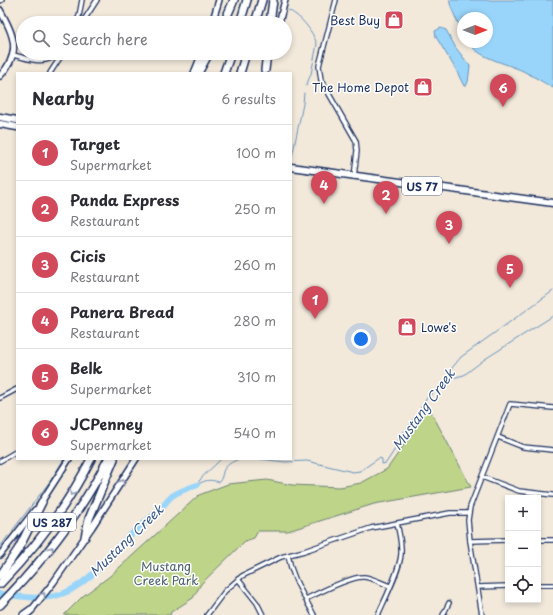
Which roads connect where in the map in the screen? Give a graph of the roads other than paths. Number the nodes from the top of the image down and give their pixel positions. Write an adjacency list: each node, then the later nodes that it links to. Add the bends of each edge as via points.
1 (82, 0): 11 (street)
2 (97, 0): 12 (street)
3 (219, 0): 13 (main road)
4 (234, 0): 14 (highway)
5 (247, 0): 15 (highway)
6 (262, 0): 16 (highway)
7 (273, 0): 17 (highway)
8 (285, 0): 18 (main road)
9 (336, 0): 40 (street, via 319,66 321,80 356,141)
10 (0, 10): 19 (main road, via 12,36)
11 (79, 16)
12 (87, 16)
13 (214, 16)
14 (227, 16)
15 (242, 16)
16 (257, 16)
17 (271, 16)
18 (281, 16)
19 (13, 55): 20 (street); 34 (main road)
20 (16, 56)
21 (58, 60): 28 (street)
22 (199, 60): 29 (main road)
23 (205, 60): 30 (highway)
24 (228, 60): 31 (highway)
25 (244, 60): 32 (highway)
26 (266, 60): 33 (highway)
27 (268, 60): 33 (main road)
28 (51, 72)
29 (194, 72)
30 (199, 72)
31 (224, 72)
32 (240, 72)
33 (264, 72)
34 (0, 76)
35 (0, 117): 36 (main road)
36 (16, 120)
37 (0, 124): 38 (main road)
38 (16, 127)
39 (292, 167): 40 (main road, US 77)
40 (354, 177): 41 (main road, US 77)
41 (553, 204)
42 (16, 390): 43 (street)
43 (0, 398)
44 (553, 408): 45 (street, via 510,404)
45 (498, 437): 46 (street, via 523,447); 54 (street)
46 (553, 450)
47 (16, 452): 53 (street)
48 (69, 460): 56 (main road)
49 (90, 460): 66 (highway, US 287, one-way to 66, via 52,522 20,563)
50 (107, 460): 75 (highway, US 287, one-way to 50, via 26,579 77,514)
51 (114, 460): 59 (highway)
52 (135, 460): 59 (main road, one-way to 52)
53 (0, 461)
54 (482, 477): 55 (street, via 519,491); 57 (street)
55 (553, 495)
56 (42, 502): 64 (main road); 66 (highway)
57 (468, 513): 58 (street, via 450,513); 63 (street)
58 (397, 523): 65 (street, via 358,532); 69 (street, via 401,555)
59 (85, 537): 76 (main road, one-way to 59)
60 (505, 540): 63 (street)
61 (541, 540): 62 (street)
62 (553, 540)
63 (470, 541): 72 (street)
64 (0, 555)
65 (288, 555): 67 (street, via 263,564); 73 (street, via 290,570)
66 (2, 579)
67 (238, 579): 77 (street); 78 (street)
68 (553, 585): 71 (street)
69 (390, 586): 73 (street, via 372,578 362,577); 80 (street)
70 (505, 586): 72 (street)
71 (541, 586)
72 (478, 587): 82 (street)
73 (306, 599): 79 (street)
74 (449, 604): 81 (street)
75 (0, 605)
76 (29, 612)
77 (206, 615)
78 (263, 615)
79 (314, 615)
80 (378, 615)
81 (444, 615)
82 (482, 615)

